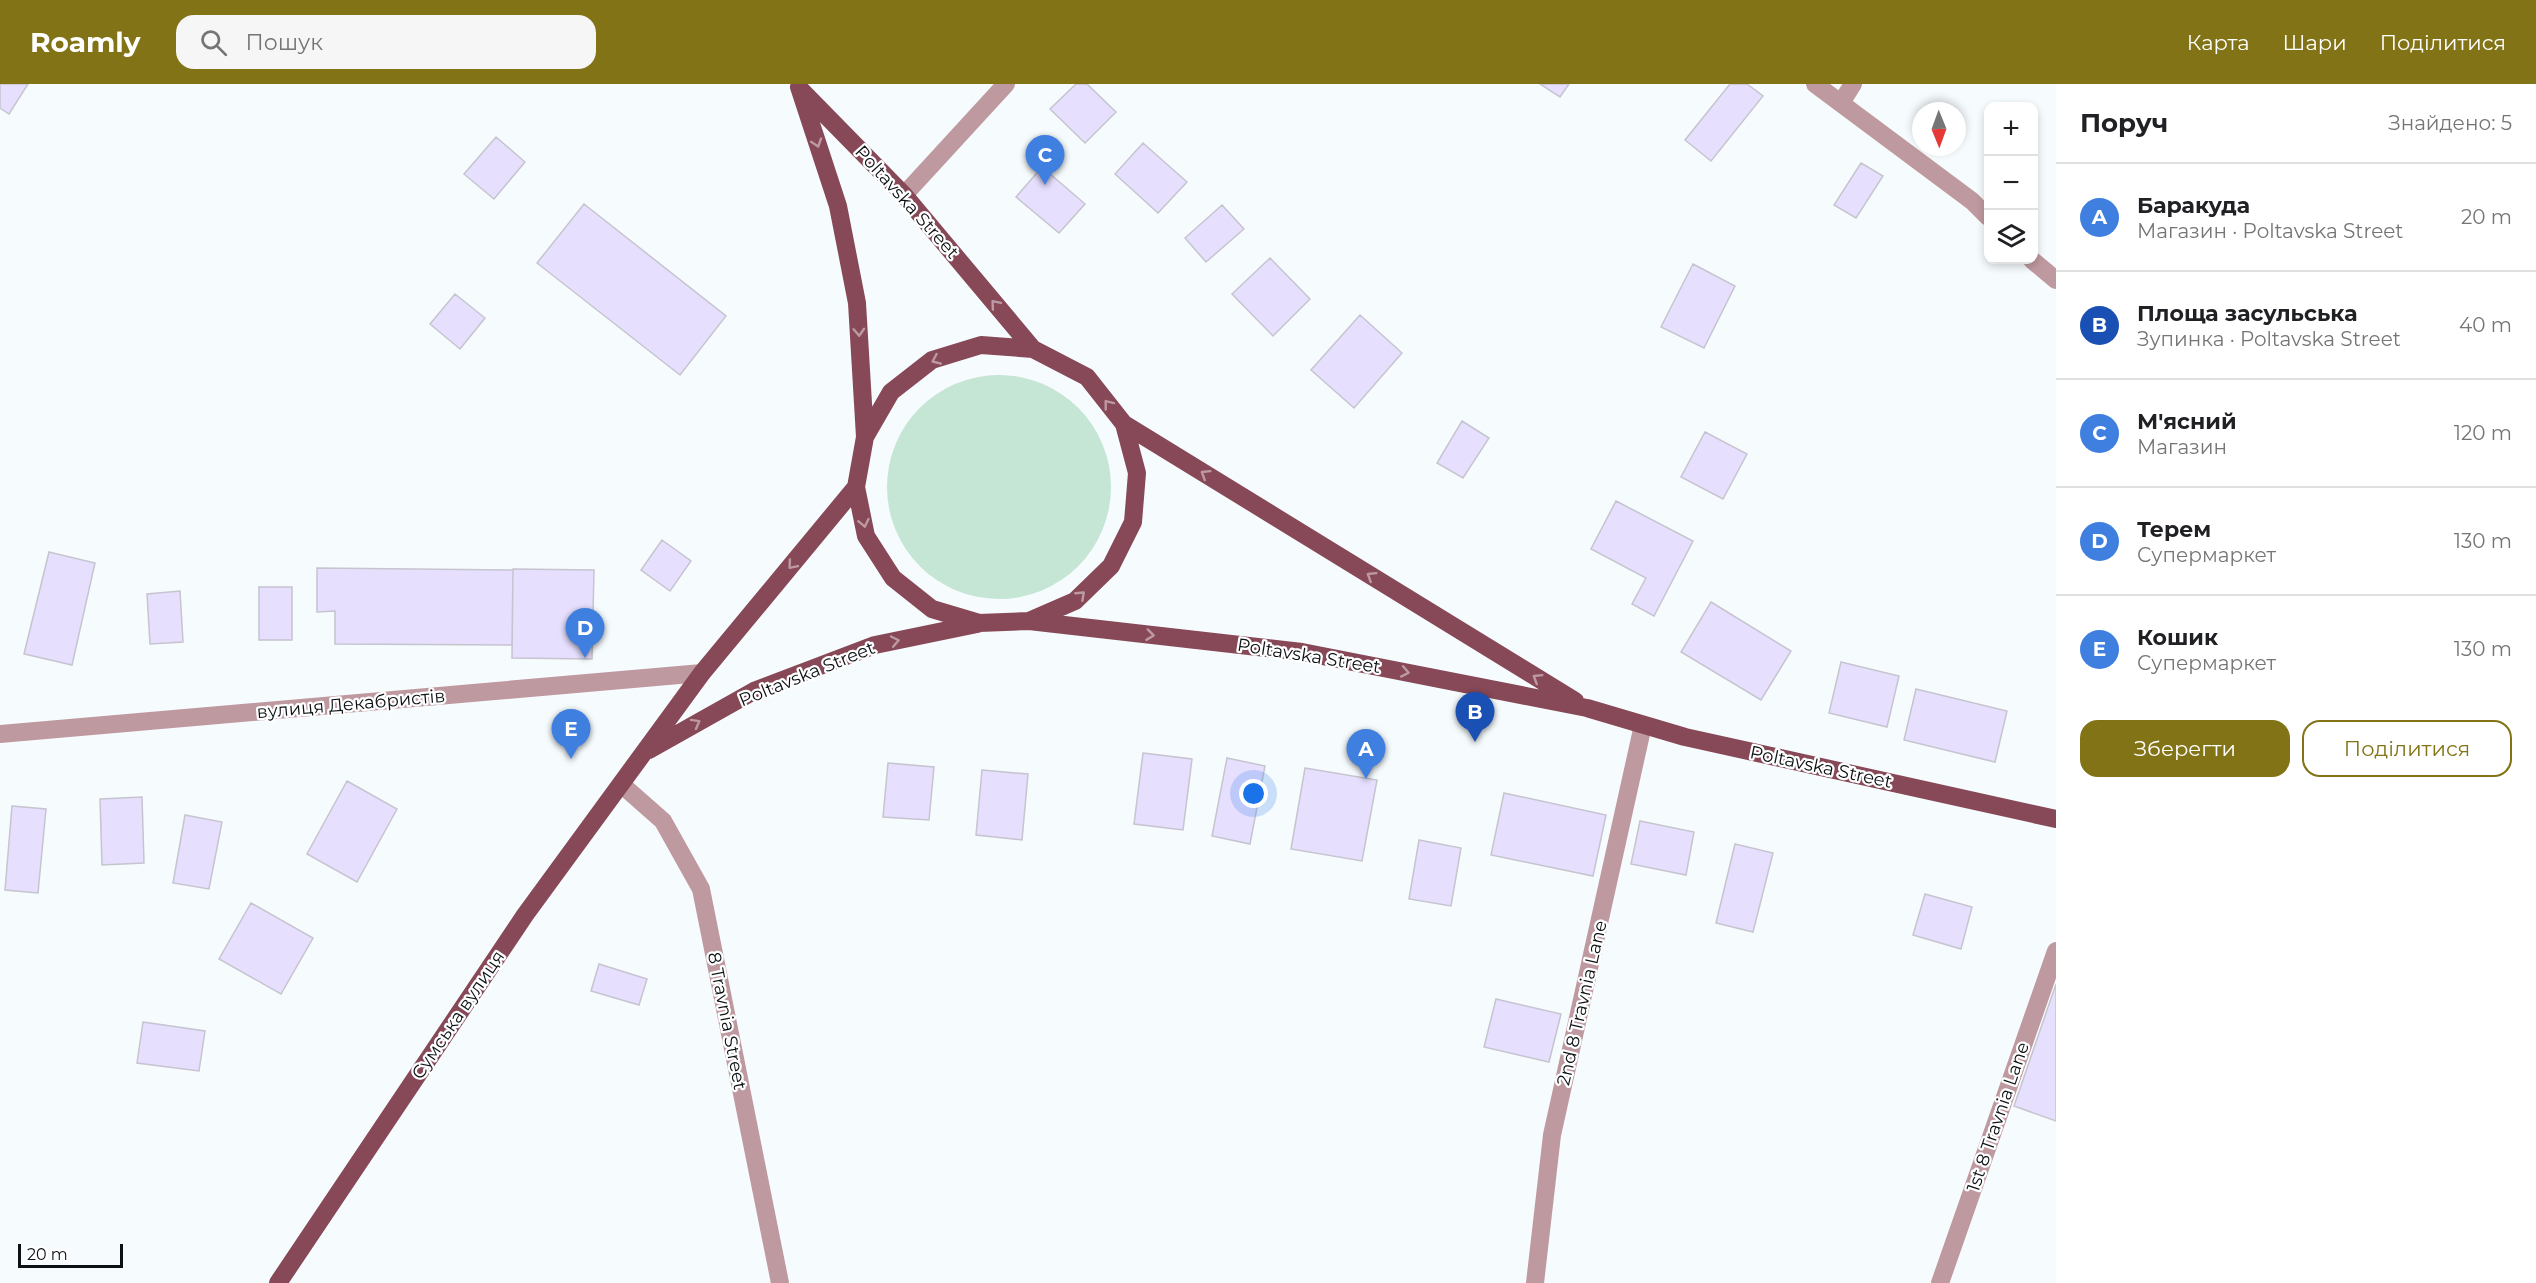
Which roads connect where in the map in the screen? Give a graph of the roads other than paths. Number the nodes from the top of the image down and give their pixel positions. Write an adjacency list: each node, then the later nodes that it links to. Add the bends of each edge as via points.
1 (1006, 84): 6 (street)
2 (1815, 84): 5 (street)
3 (1853, 84): 5 (street)
4 (797, 86): 6 (main road, Poltavska Street); 12 (main road, one-way to 12, via 838,206 857,303)
5 (1841, 103): 7 (street)
6 (904, 195): 10 (main road, Poltavska Street, one-way to 6)
7 (1984, 212)
8 (2037, 264): 9 (street)
9 (2056, 280)
10 (1033, 349): 11 (main road, one-way to 10, via 1087,377); 12 (main road, one-way to 12, via 981,345 932,360 891,392)
11 (1124, 424): 14 (main road, one-way to 11, via 1075,601 1111,566 1128,531 1137,472); 17 (main road, Poltavska Street, one-way to 11)
12 (865, 436): 13 (main road)
13 (856, 487): 15 (main road, one-way to 15, via 866,536 892,578 932,609); 16 (main road, Сумська вулиця, one-way to 16)
14 (1029, 621): 15 (main road); 17 (main road, Poltavska Street, one-way to 17, via 1302,652)
15 (980, 623): 20 (main road, Poltavska Street, one-way to 15, via 754,691 875,645)
16 (702, 673): 19 (street, вулиця Декабристів); 20 (main road, Сумська вулиця)
17 (1587, 708): 18 (main road, Poltavska Street)
18 (1643, 725): 22 (main road, Poltavska Street); 26 (street, 2nd 8 Travnia Lane, via 1552,1135)
19 (0, 734)
20 (645, 752): 21 (main road, Сумська вулиця)
21 (621, 784): 24 (main road, Сумська вулиця, via 525,915); 25 (street, 8 Travnia Street, via 663,821 701,889)
22 (2056, 819)
23 (2056, 951): 27 (street, 1st 8 Travnia Lane)
24 (278, 1283)
25 (780, 1283)
26 (1535, 1283)
27 (1940, 1283)

